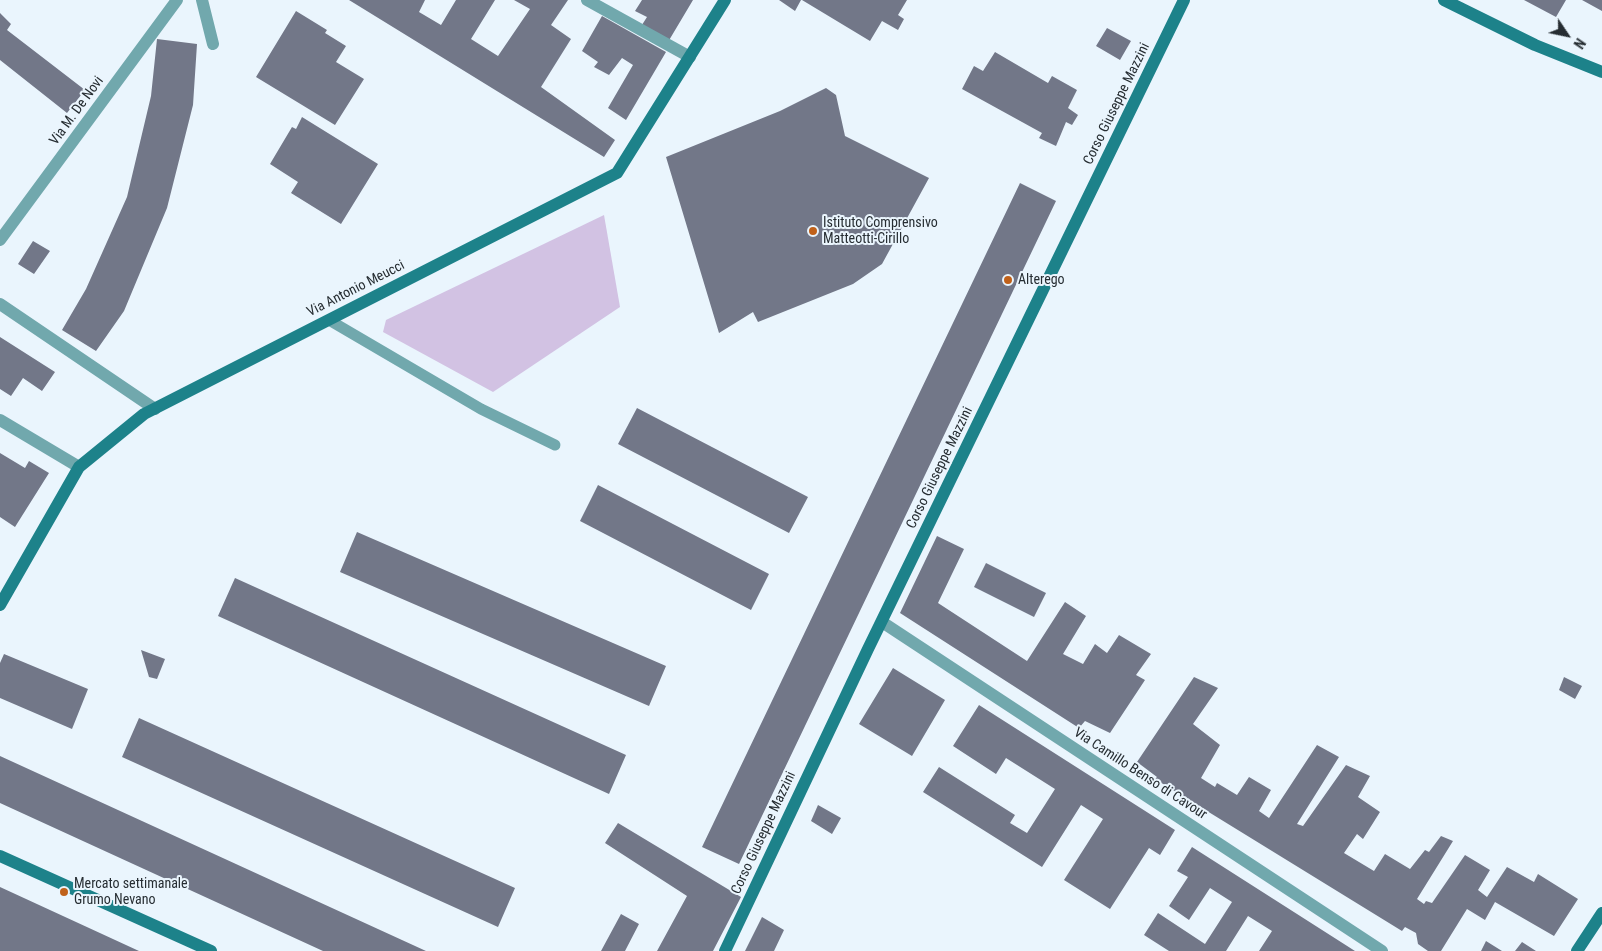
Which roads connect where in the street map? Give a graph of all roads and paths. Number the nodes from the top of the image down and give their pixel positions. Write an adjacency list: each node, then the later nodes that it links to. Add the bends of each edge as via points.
1 (177, 0): 10 (street, Via M. De Novi)
2 (202, 0): 7 (street)
3 (587, 0): 8 (street)
4 (725, 0): 8 (street, Via Antonio Meucci)
5 (1184, 0): 18 (street, Corso Giuseppe Mazzini)
6 (1444, 0): 9 (street, via 1535,45)
7 (213, 44)
8 (690, 57): 12 (street, Via Antonio Meucci, via 617,173)
9 (1602, 72)
10 (0, 240)
11 (0, 304): 13 (street)
12 (329, 320): 13 (street, Via Antonio Meucci); 15 (lane, via 481,409)
13 (155, 409): 16 (street, Via Antonio Meucci, via 144,414)
14 (0, 420): 16 (street)
15 (555, 445)
16 (79, 467): 17 (street, Via Antonio Meucci)
17 (0, 605)
18 (882, 622): 22 (street, Corso Giuseppe Mazzini); 23 (street, Via Camillo Benso di Cavour)
19 (0, 856): 21 (street)
20 (1602, 913): 24 (street)
21 (210, 951)
22 (725, 951)
23 (1382, 951)
24 (1577, 951)

